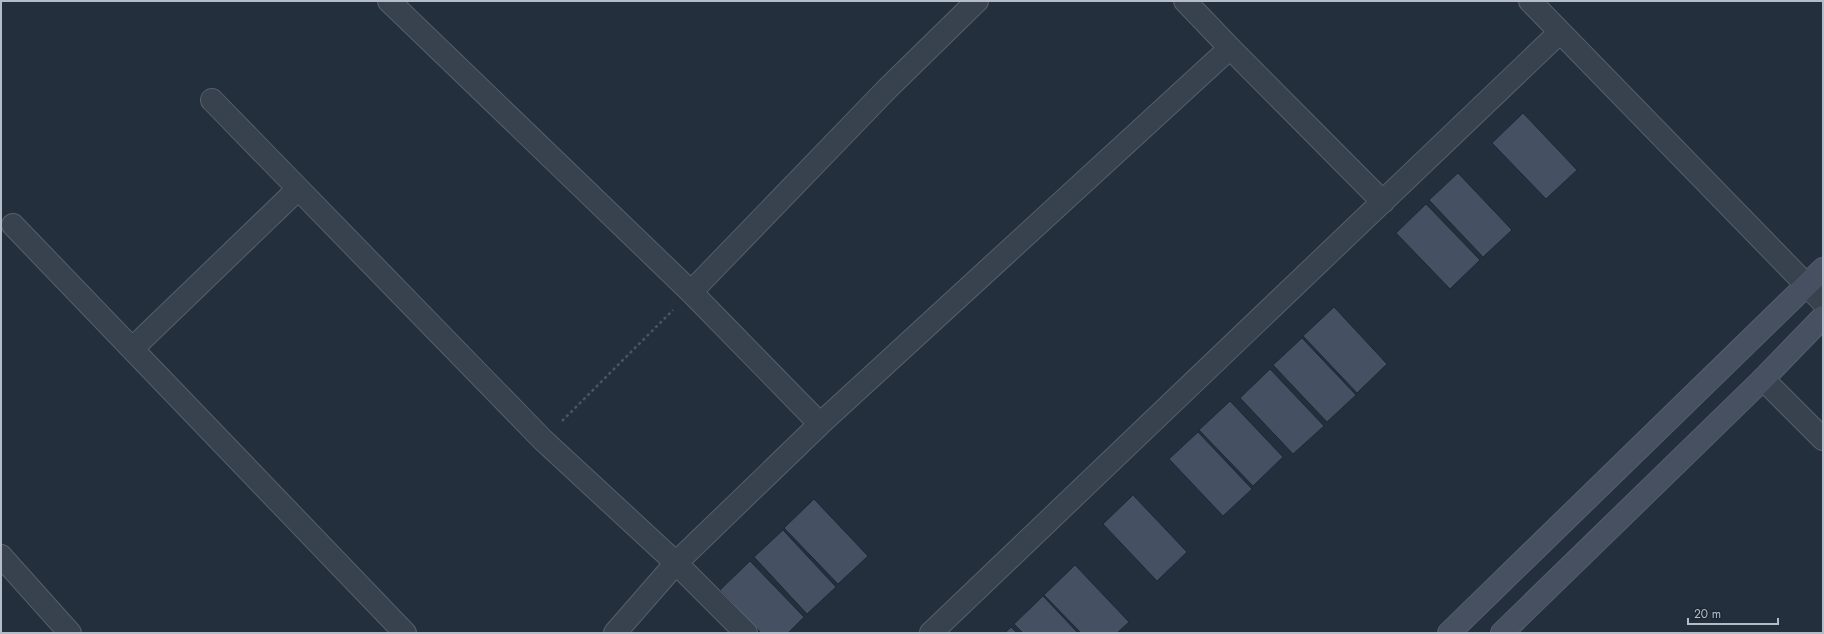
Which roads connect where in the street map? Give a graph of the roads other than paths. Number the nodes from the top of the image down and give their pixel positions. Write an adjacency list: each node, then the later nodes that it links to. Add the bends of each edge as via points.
1 (389, 1): 13 (street)
2 (977, 1): 13 (street, via 888,88)
3 (1185, 1): 6 (street)
4 (1530, 1): 5 (street)
5 (1559, 33): 9 (street); 12 (street)
6 (1230, 48): 9 (street); 18 (street)
7 (212, 100): 8 (street)
8 (298, 189): 16 (street); 21 (street, via 543,440)
9 (1383, 202): 26 (street)
10 (13, 225): 16 (street)
11 (1823, 269): 12 (street)
12 (1807, 284): 14 (street); 27 (street)
13 (692, 292): 18 (street)
14 (1823, 302)
15 (1823, 317): 17 (street)
16 (132, 349): 23 (street)
17 (1763, 379): 19 (street); 28 (street)
18 (820, 424): 21 (street)
19 (1823, 439)
20 (1, 556): 22 (street)
21 (676, 563): 24 (street); 25 (street)
22 (70, 633)
23 (405, 633)
24 (616, 633)
25 (746, 633)
26 (931, 633)
27 (1449, 633)
28 (1502, 633)

